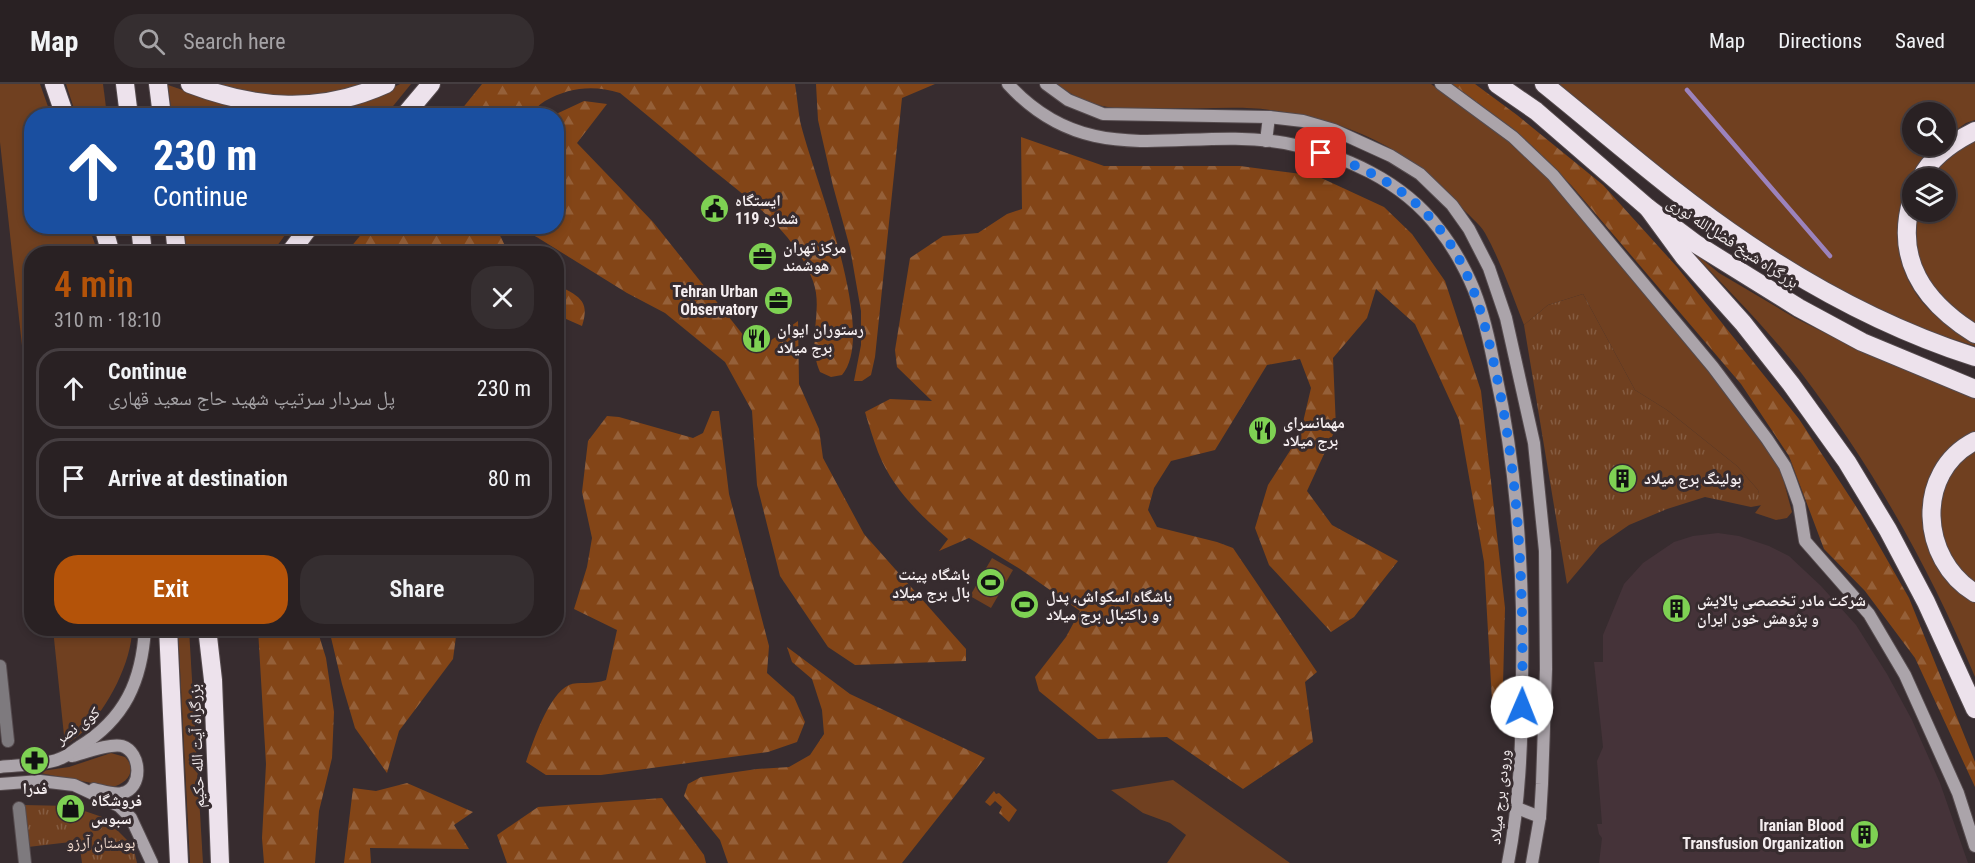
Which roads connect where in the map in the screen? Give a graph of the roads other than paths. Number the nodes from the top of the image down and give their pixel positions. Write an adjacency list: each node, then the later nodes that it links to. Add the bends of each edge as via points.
1 (54, 84): 12 (highway)
2 (125, 84): 13 (highway)
3 (158, 84): 14 (highway)
4 (190, 84): 5 (highway, via 242,101 275,105 350,98)
5 (386, 84)
6 (431, 84): 15 (highway)
7 (1008, 84): 18 (street, ورودی برج میلاد, via 1045,117 1101,138)
8 (1046, 84): 16 (street, via 1068,100 1103,114)
9 (1441, 84): 42 (street, via 1513,137 1553,175 1767,439 1790,479 1805,542 1869,614 1905,675 1958,793)
10 (1497, 84): 20 (highway, بزرگراه شیخ فضل‌الله نوری, via 1536,111)
11 (1544, 84): 23 (highway, بزرگراه شیخ فضل‌الله نوری, via 1747,244 1887,324)
12 (62, 108)
13 (129, 108)
14 (162, 108)
15 (411, 108)
16 (1269, 117): 18 (street); 41 (street, via 1334,130 1420,174 1470,229 1489,268 1506,318 1526,408 1537,468 1545,551)
17 (1975, 131): 19 (highway, via 1959,139)
18 (1266, 141): 40 (street, ورودی برج میلاد, via 1338,158 1371,173 1414,201 1449,242 1477,296 1513,466 1523,627)
19 (1929, 168)
20 (1648, 208): 24 (highway, بزرگراه شیخ فضل‌الله نوری, via 1696,244 1799,308 1862,342); 33 (highway, via 1791,384 1847,462 1926,602)
21 (1907, 222): 22 (highway, via 1908,254 1918,279 1944,312)
22 (1975, 334)
23 (1975, 357)
24 (1975, 389)
25 (1975, 441): 26 (highway, via 1956,454 1936,485 1931,524 1943,562 1952,575)
26 (1975, 593)
27 (145, 636): 35 (street, کوی نصر, via 137,681 126,702 92,739)
28 (168, 636): 46 (highway, بزرگراه آیت الله حکیم)
29 (208, 636): 32 (highway, بزرگراه آیت الله حکیم)
30 (215, 636): 32 (highway)
31 (0, 666): 34 (street)
32 (213, 680): 47 (highway, بزرگراه آیت الله حکیم)
33 (1975, 709)
34 (8, 741)
35 (59, 760): 36 (street, کوی نصر); 38 (street, via 111,746 131,750 136,758 137,776 124,793)
36 (0, 767)
37 (0, 784): 38 (street, via 40,780)
38 (74, 785): 45 (street, via 119,806 131,818)
39 (19, 808): 44 (street)
40 (1517, 808): 41 (street); 43 (street, ورودی برج میلاد)
41 (1540, 817): 48 (street)
42 (1975, 846)
43 (1510, 862)
44 (25, 863)
45 (152, 863)
46 (179, 863)
47 (220, 863)
48 (1532, 863)

